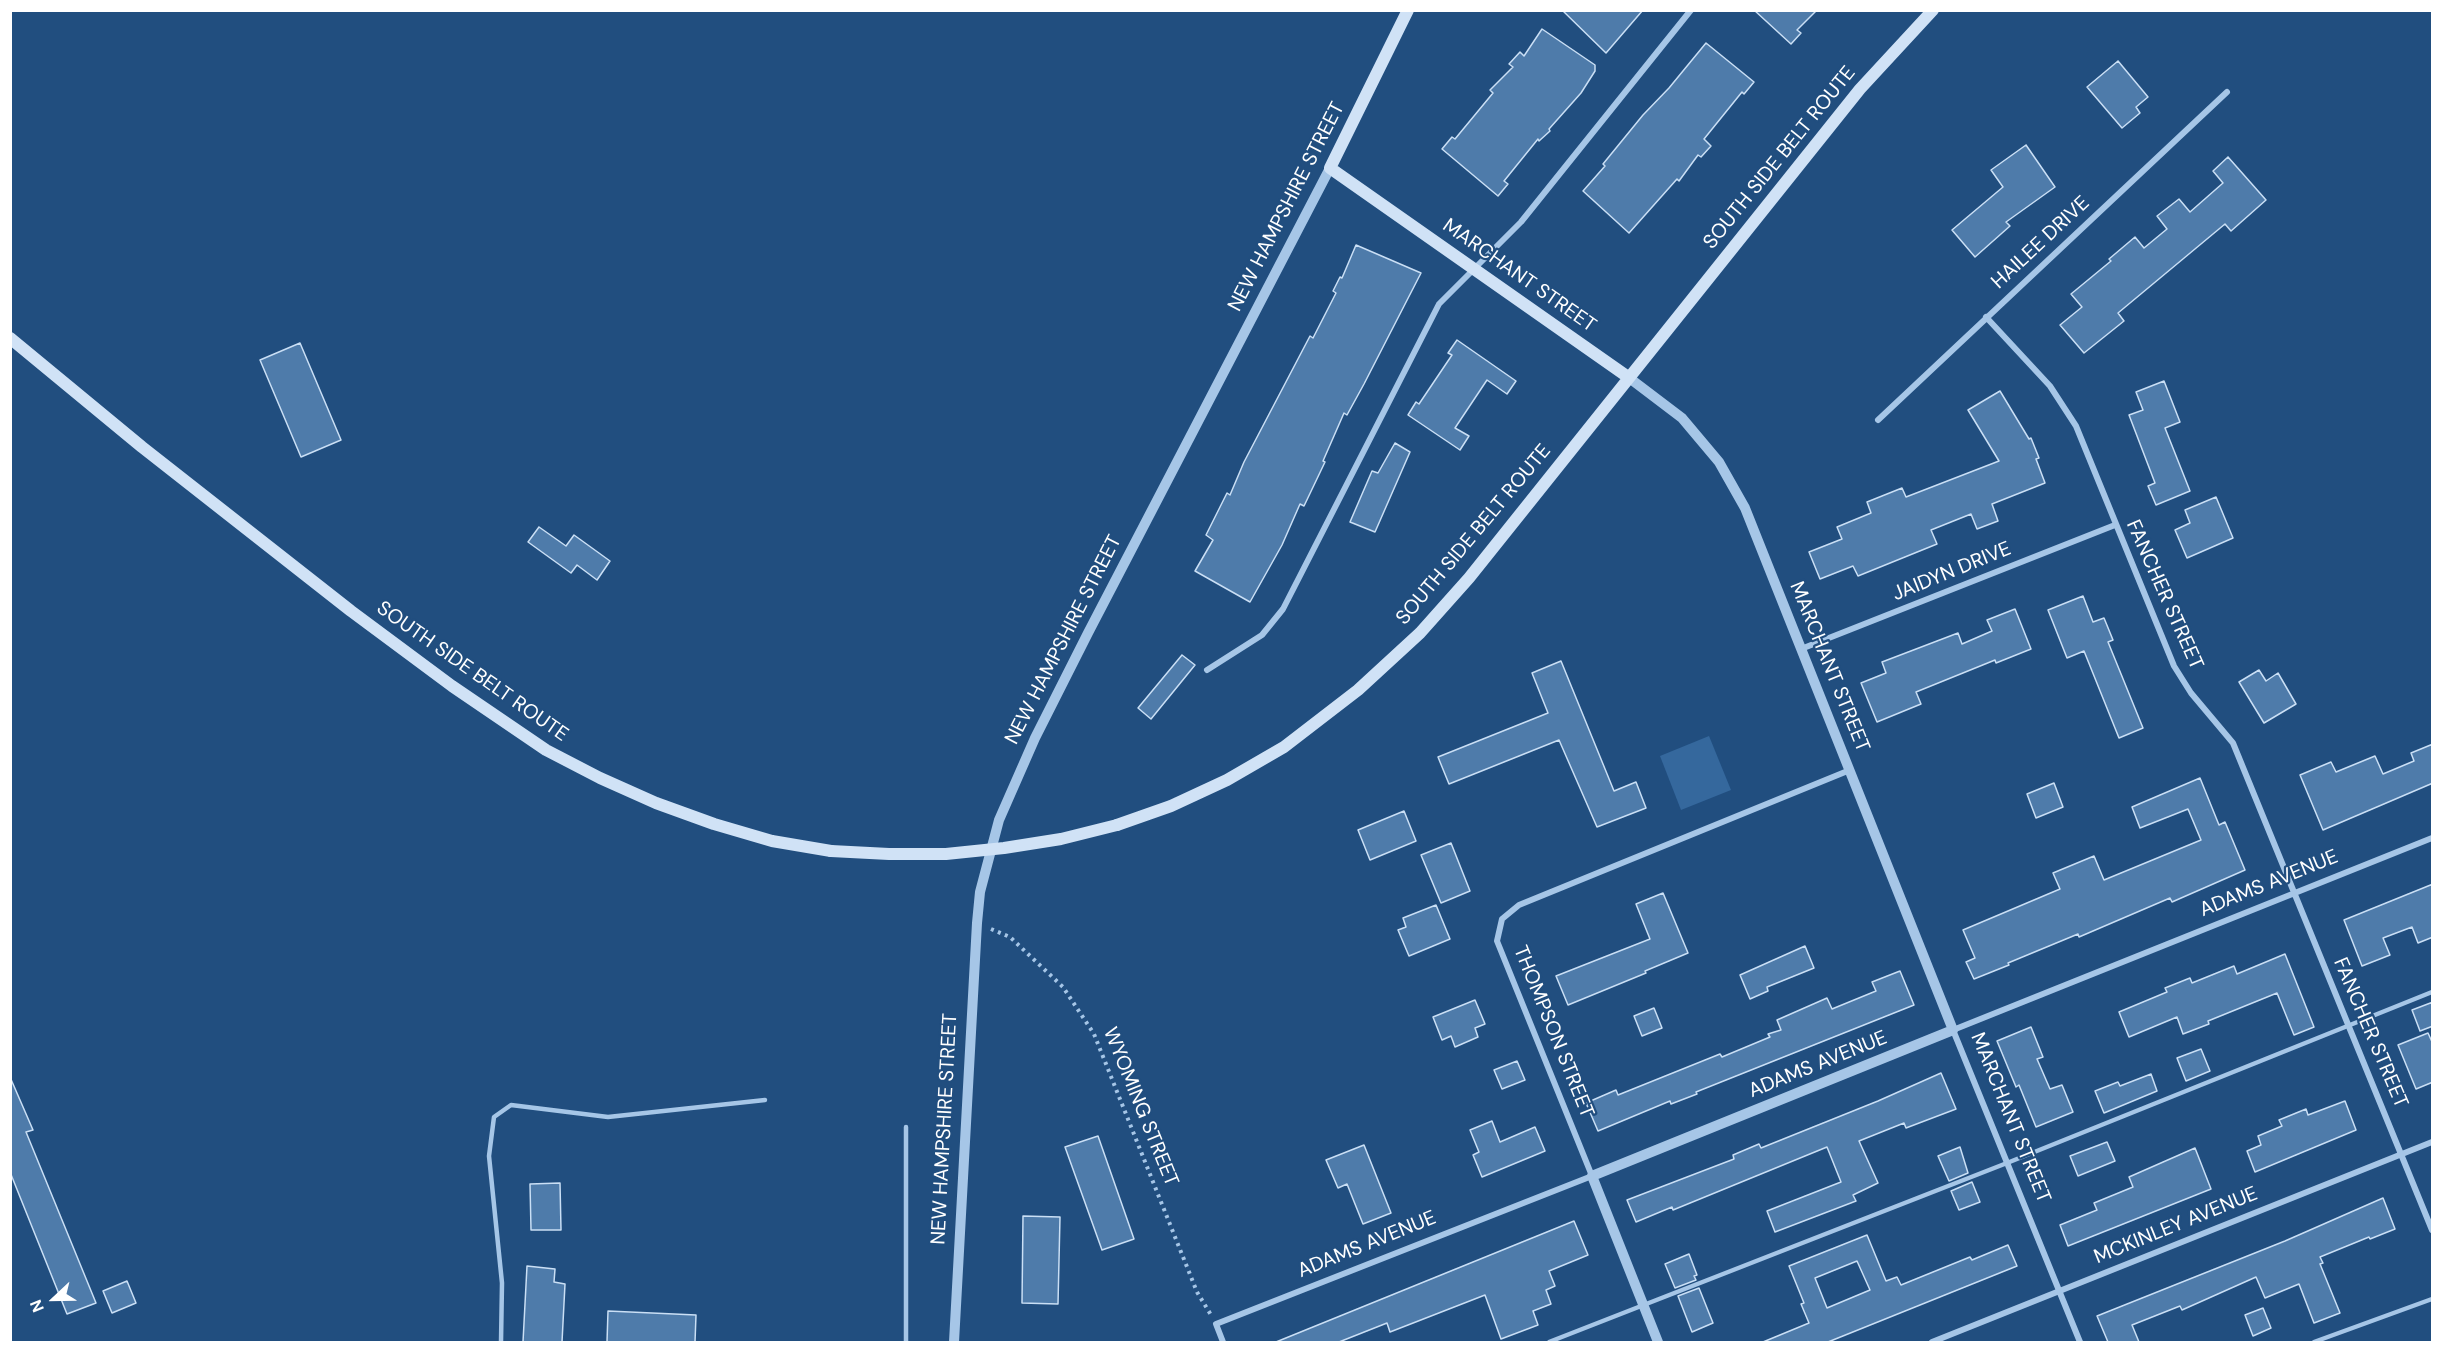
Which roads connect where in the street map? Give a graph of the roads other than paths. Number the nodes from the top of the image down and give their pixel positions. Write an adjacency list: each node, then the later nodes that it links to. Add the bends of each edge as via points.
1 (1408, 10): 5 (main road, NEW HAMPSHIRE STREET)
2 (1691, 10): 6 (street, via 1521,222)
3 (1933, 10): 9 (main road, SOUTH SIDE BELT ROUTE, via 1860,89)
4 (2227, 92): 7 (street, HAILEE DRIVE)
5 (1330, 168): 6 (main road, MARCHANT STREET); 32 (street, NEW HAMPSHIRE STREET, via 1088,633 999,820 976,923)
6 (1475, 268): 9 (main road, MARCHANT STREET); 13 (street, via 1439,304 1282,609 1262,635)
7 (1986, 317): 10 (street, HAILEE DRIVE); 11 (street, FANCHER STREET, via 2050,386 2076,426)
8 (10, 338): 9 (main road, SOUTH SIDE BELT ROUTE, bridge, via 351,611 546,750 657,803 772,842 889,854 1004,849 1117,825 1227,780 1284,747 1358,690 1420,633)
9 (1628, 377): 12 (street, MARCHANT STREET, via 1682,418 1719,462 1745,508)
10 (1878, 420)
11 (2115, 525): 12 (street, JAIDYN DRIVE); 16 (street, FANCHER STREET, via 2174,666 2233,743)
12 (1801, 650): 14 (street, MARCHANT STREET)
13 (1207, 670)
14 (1850, 770): 19 (street, MARCHANT STREET); 25 (street, THOMPSON STREET, via 1519,904 1502,919 1497,941)
15 (2433, 838): 16 (street, ADAMS AVENUE)
16 (2294, 893): 18 (street, FANCHER STREET); 19 (street, ADAMS AVENUE)
17 (2433, 992): 18 (lane)
18 (2349, 1026): 23 (street, FANCHER STREET); 24 (lane)
19 (1953, 1030): 24 (street, MARCHANT STREET); 25 (street, ADAMS AVENUE)
20 (765, 1100): 30 (lane, via 608,1117 511,1105 495,1116 489,1156 502,1282)
21 (906, 1127): 31 (lane)
22 (2433, 1142): 23 (street, MCKINLEY AVENUE)
23 (2402, 1154): 26 (street, FANCHER STREET); 27 (street, MCKINLEY AVENUE)
24 (2007, 1163): 27 (street, MARCHANT STREET); 29 (lane)
25 (1592, 1176): 29 (street, THOMPSON STREET); 33 (street, ADAMS AVENUE, via 1216,1324)
26 (2433, 1230)
27 (2059, 1291): 36 (street, MCKINLEY AVENUE); 37 (street, MARCHANT STREET)
28 (2433, 1299): 38 (lane)
29 (1644, 1306): 34 (lane); 35 (street, THOMPSON STREET)
30 (501, 1342)
31 (906, 1342)
32 (954, 1342)
33 (1223, 1342)
34 (1549, 1342)
35 (1658, 1342)
36 (1932, 1342)
37 (2080, 1342)
38 (2314, 1342)

